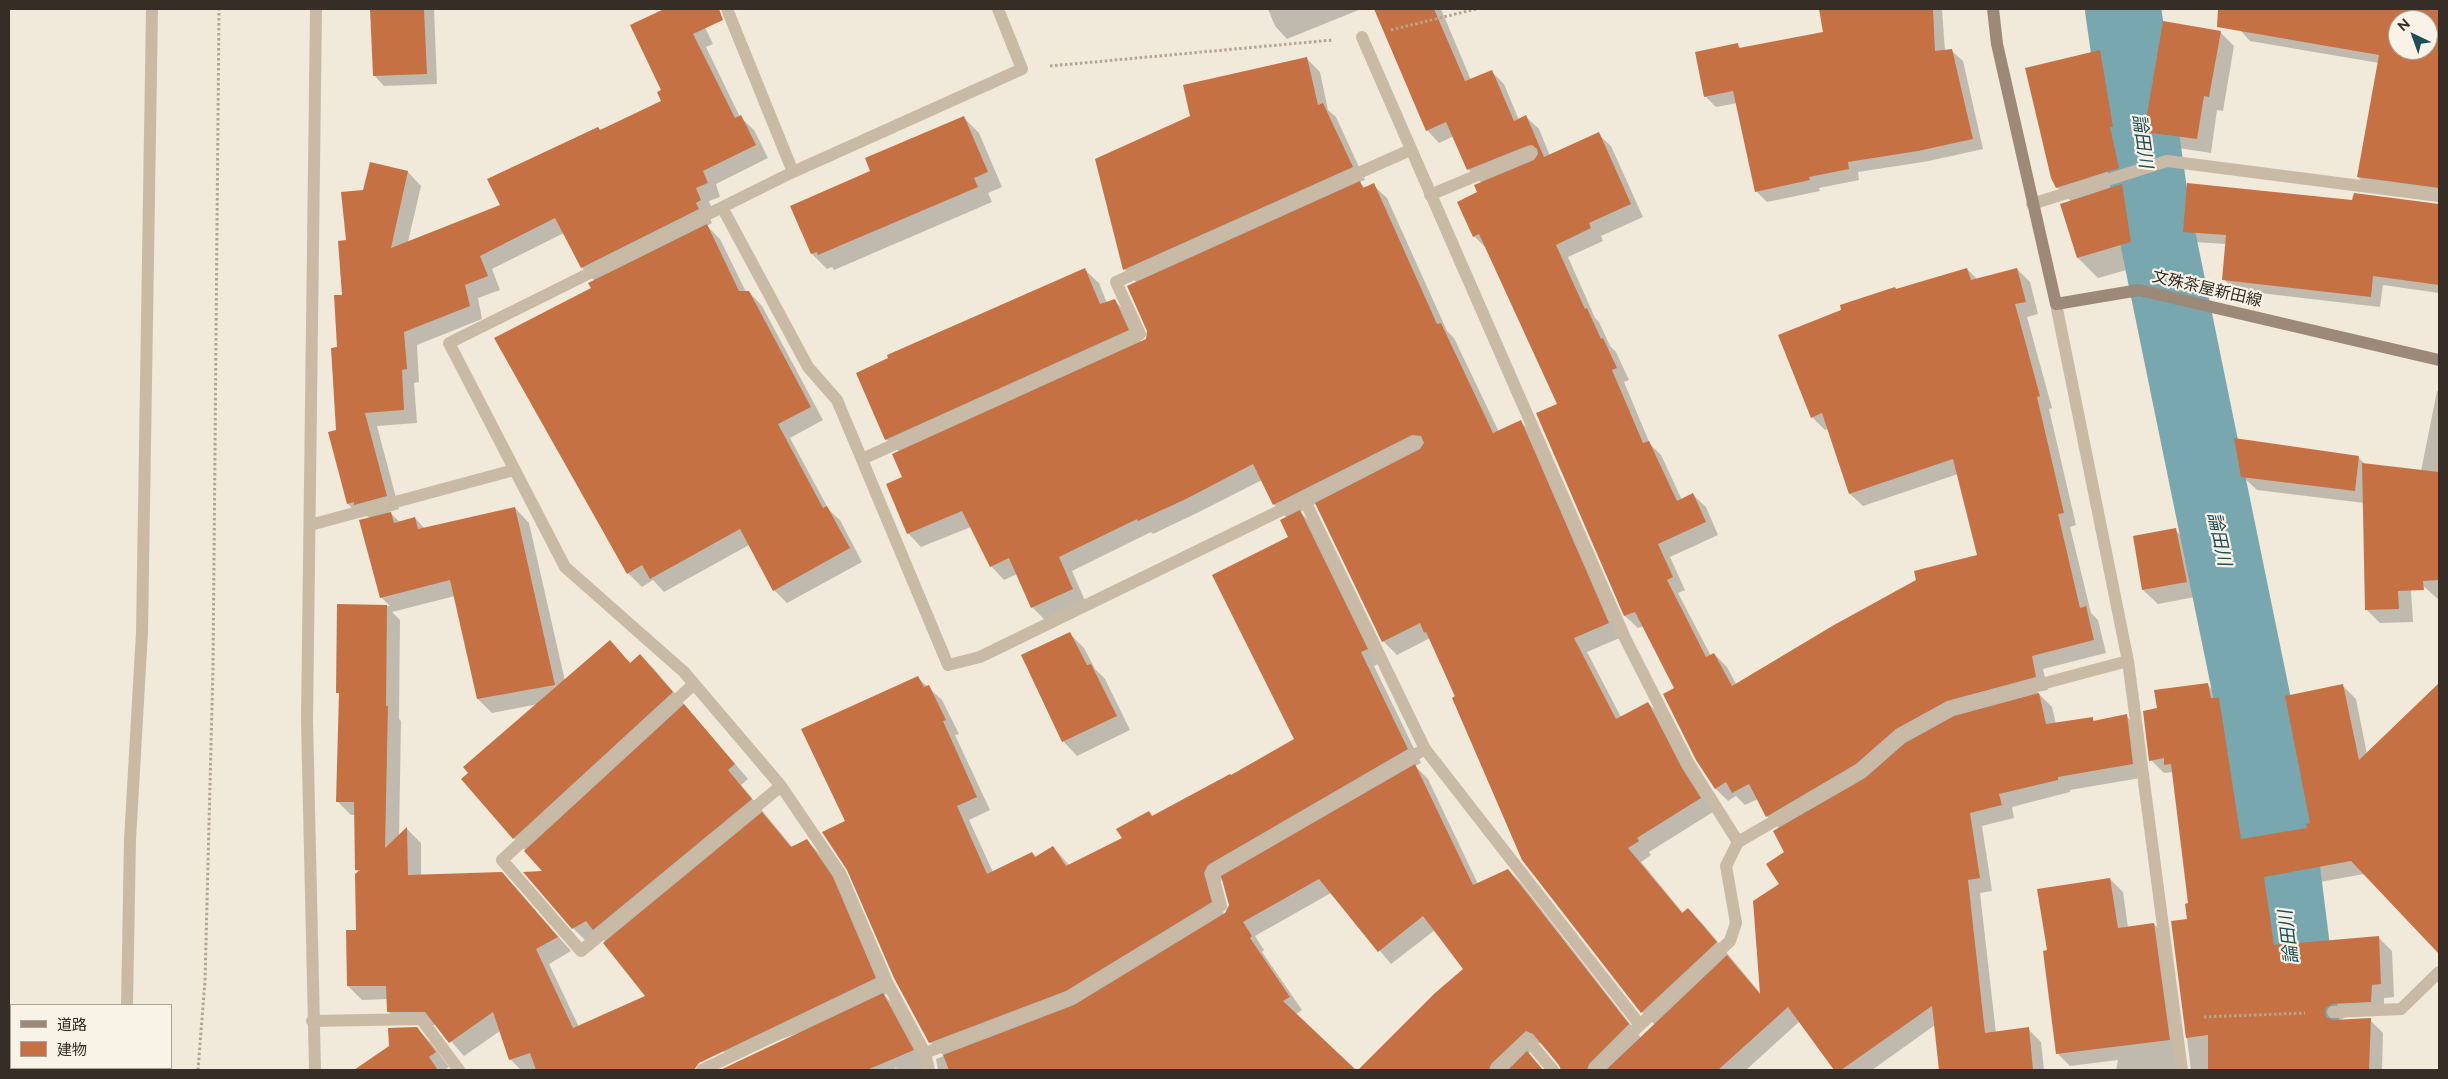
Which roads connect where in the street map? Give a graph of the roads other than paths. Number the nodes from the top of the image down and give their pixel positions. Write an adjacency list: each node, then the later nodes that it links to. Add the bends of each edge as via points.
1 (152, 9): 28 (street, via 142,632 130,840)
2 (316, 9): 20 (street)
3 (727, 9): 9 (street)
4 (998, 9): 9 (street, via 1022,69)
5 (1993, 9): 12 (main road, via 1997,44)
6 (1362, 37): 7 (street)
7 (1410, 150): 10 (street); 17 (street, via 1116,282 1140,334)
8 (1530, 153): 10 (street)
9 (793, 172): 13 (street)
10 (1430, 196): 25 (street, via 1625,638 1689,764)
11 (2439, 196): 12 (street, via 2167,161)
12 (2032, 204): 14 (main road)
13 (722, 209): 17 (street, via 808,367 837,400); 18 (street, via 449,343)
14 (2056, 304): 15 (main road, 文殊茶屋新田線, via 2139,290); 21 (street)
15 (2439, 360)
16 (1416, 442): 19 (street)
17 (862, 459): 19 (street, via 948,665 980,656)
18 (514, 470): 20 (street); 22 (street, via 564,567)
19 (1304, 498): 23 (street)
20 (310, 525): 30 (street, via 307,720)
21 (2128, 661): 25 (street, via 1951,708 1900,736 1861,771); 40 (street)
22 (694, 684): 24 (street); 24 (street, via 502,860 581,951)
23 (1425, 749): 31 (street); 32 (street, via 1212,872 1221,906 1070,998)
24 (781, 786): 27 (street, via 840,873)
25 (1738, 842): 31 (street, via 1726,866 1736,923 1730,941)
26 (2439, 972): 29 (street, via 2401,1009)
27 (887, 982): 32 (street); 35 (street)
28 (127, 1004)
29 (2333, 1012)
30 (312, 1021): 33 (street); 34 (street, via 421,1019)
31 (1640, 1025): 39 (street)
32 (925, 1054): 36 (street)
33 (315, 1070)
34 (459, 1070)
35 (702, 1070)
36 (929, 1070)
37 (1497, 1070): 38 (street, via 1527,1039)
38 (1553, 1070)
39 (1595, 1070)
40 (2182, 1070)

